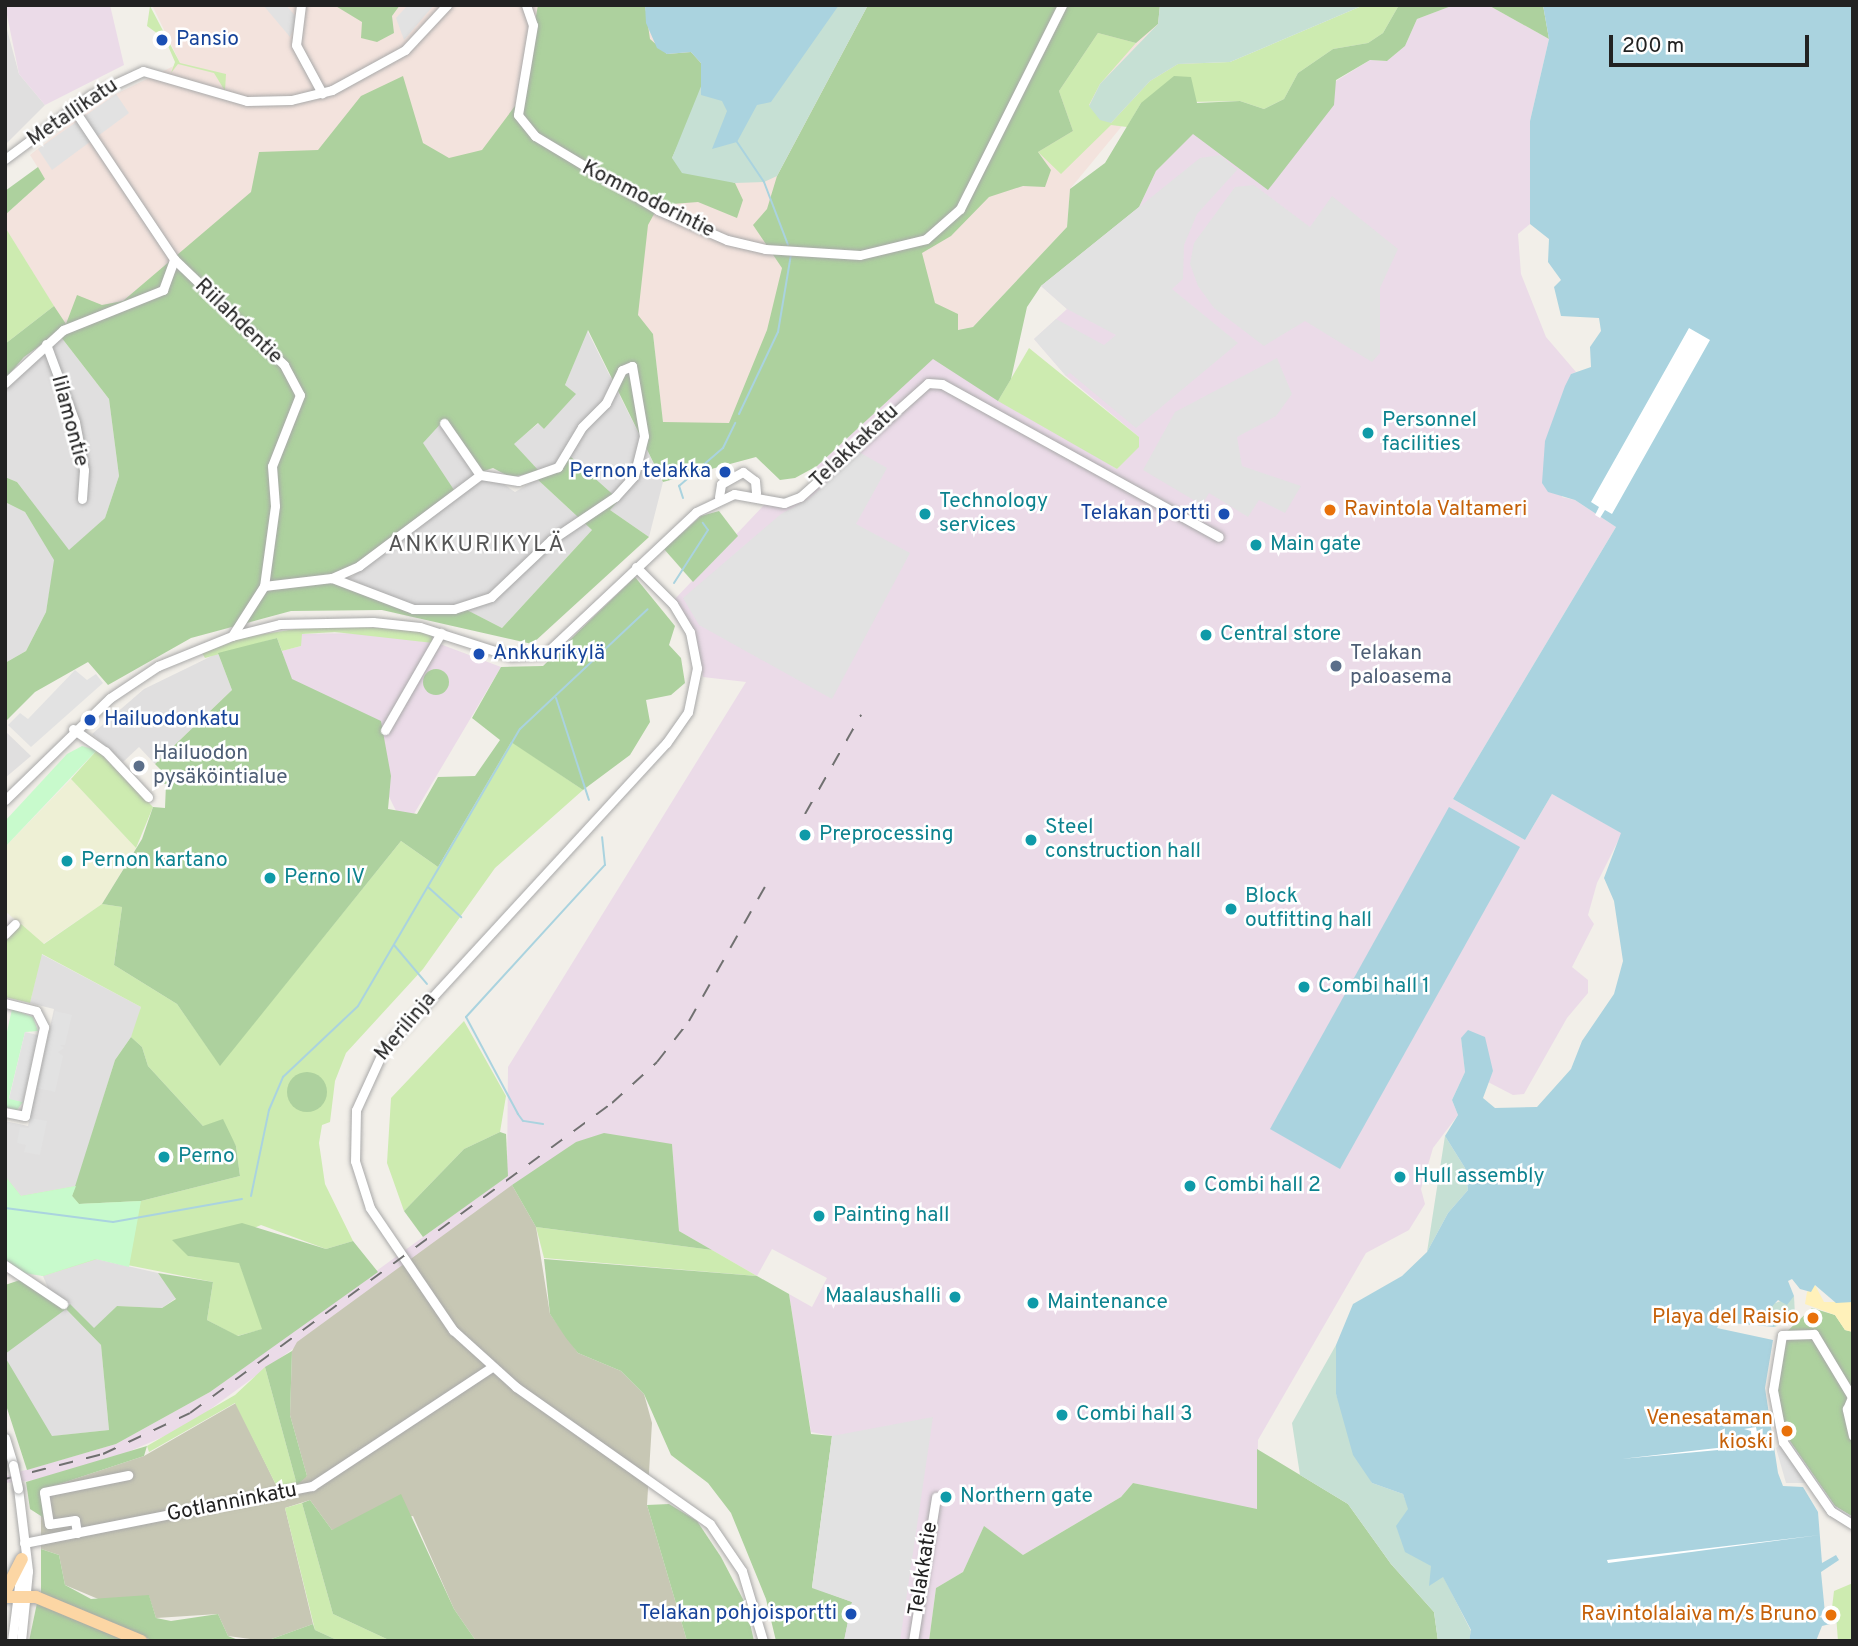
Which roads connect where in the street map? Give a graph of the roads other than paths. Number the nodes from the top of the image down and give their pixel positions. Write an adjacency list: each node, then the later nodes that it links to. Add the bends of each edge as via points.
1 (301, 5): 5 (street, via 296,45)
2 (447, 5): 5 (street, via 393,59)
3 (526, 5): 4 (street, Kommodorintie, via 533,25 518,116 536,136 658,210 727,240 765,250 860,255 926,239 960,209)
4 (1062, 5)
5 (322, 93): 6 (street, Metallikatu, via 247,101 143,71)
6 (73, 108): 7 (street, Metallikatu); 8 (street, Riilahdentie)
7 (5, 159)
8 (174, 259): 9 (street, via 163,290 63,330); 19 (street, Riilahdentie, via 284,365 300,395 272,466 275,506)
9 (46, 344): 10 (street); 15 (street, Iilamontie, via 75,422 83,470)
10 (5, 383)
11 (444, 423): 12 (street)
12 (480, 475): 18 (street, via 359,566); 18 (street, via 519,481 558,467 582,427 606,403 622,370 632,366 644,436 635,476 615,497 551,540 498,593 467,607 413,609)
13 (756, 494): 14 (street, Telakkakatu); 14 (street, via 755,481 743,472 721,484); 16 (street, Telakkakatu, via 785,502 800,497 921,386 937,382)
14 (719, 497): 17 (street)
15 (82, 499)
16 (1219, 537)
17 (636, 567): 20 (street, via 539,657 511,656); 32 (street, Merilinja, via 673,604 690,632 697,668 688,712 666,743 397,1033 369,1074 356,1110 355,1161 370,1208 444,1318)
18 (332, 578): 19 (street)
19 (264, 586): 21 (street, Riilahdentie)
20 (441, 633): 21 (street, via 401,624 325,621); 23 (street)
21 (232, 636): 22 (street, via 158,666)
22 (73, 729): 24 (street, via 106,751); 25 (street)
23 (384, 730)
24 (148, 797)
25 (5, 800)
26 (15, 924): 27 (street)
27 (5, 934)
28 (5, 1003): 29 (street, via 36,1011 44,1027 25,1116)
29 (5, 1112)
30 (5, 1265): 31 (street)
31 (63, 1304)
32 (491, 1368): 38 (street, Gotlanninkatu, via 312,1486); 45 (street, Merilinja, via 710,1524 746,1578)
33 (1853, 1436): 37 (street, via 1847,1409 1852,1397 1814,1334 1782,1335 1773,1390 1783,1442 1831,1511)
34 (5, 1438): 39 (street, bridge, via 18,1488)
35 (128, 1475): 38 (street, via 44,1492 50,1524 75,1520)
36 (936, 1497): 46 (street, Telakkatie)
37 (1853, 1525)
38 (77, 1533): 39 (street, Gotlanninkatu)
39 (24, 1543): 40 (street); 42 (street)
40 (22, 1559): 41 (main road); 42 (street)
41 (5, 1595): 42 (main road)
42 (23, 1596): 43 (street); 44 (main road)
43 (17, 1637)
44 (141, 1641)
45 (764, 1641)
46 (913, 1641)

